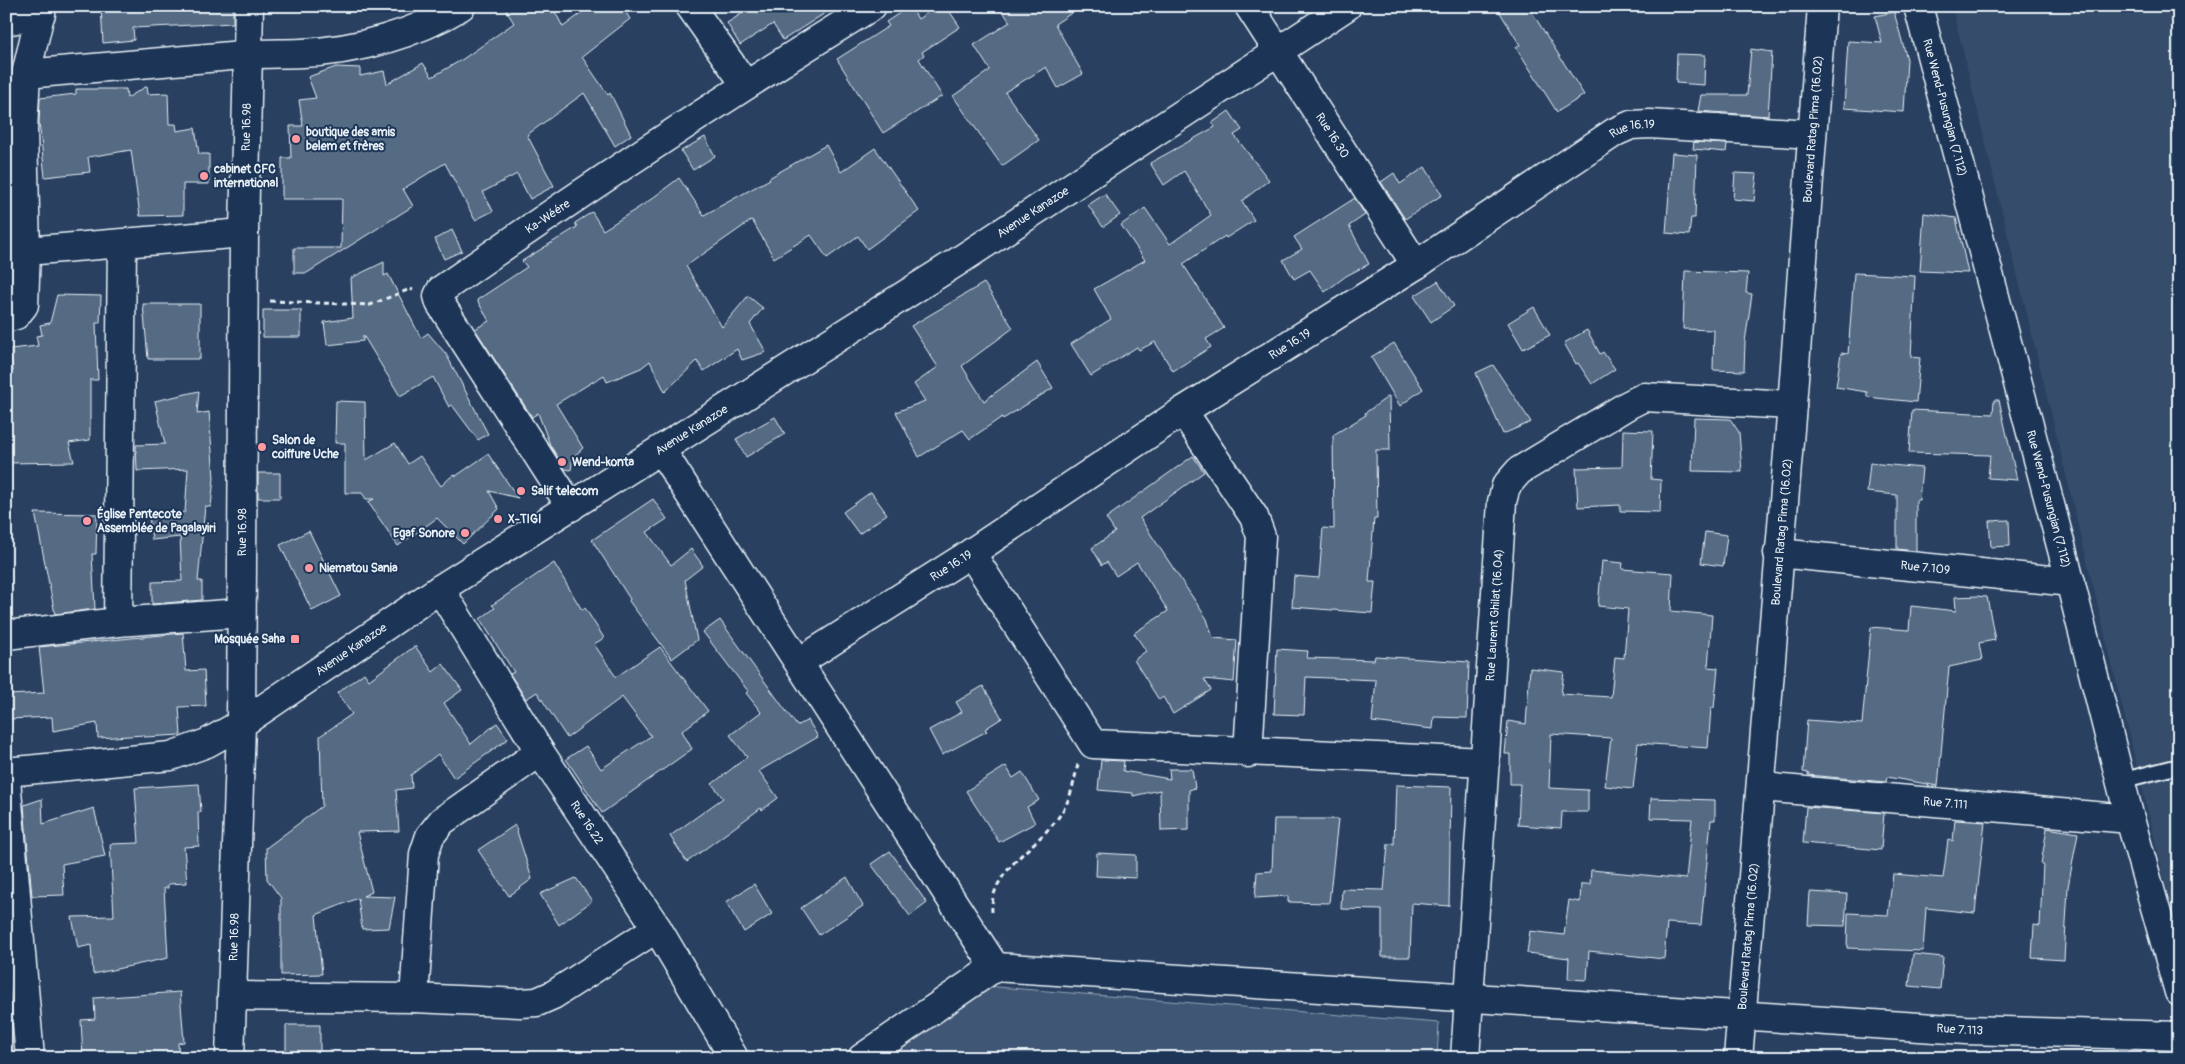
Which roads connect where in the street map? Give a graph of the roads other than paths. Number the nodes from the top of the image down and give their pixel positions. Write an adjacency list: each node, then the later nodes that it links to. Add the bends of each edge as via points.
1 (249, 6): 12 (street, Rue 16.98)
2 (461, 6): 12 (street, via 448,15 399,35 348,47 304,53)
3 (690, 6): 14 (street)
4 (872, 6): 14 (street, Ka-Wéére)
5 (1249, 6): 11 (street, Rue 16.30)
6 (1347, 6): 11 (street, Avenue Kanazoe)
7 (1822, 6): 15 (street, Boulevard Ratag Pima (16.02))
8 (1918, 6): 27 (street, Rue Wend-Pusungian (7.112))
9 (42, 10): 10 (street); 13 (street)
10 (6, 21)
11 (1279, 51): 19 (street, Rue 16.30); 23 (street, Avenue Kanazoe)
12 (247, 54): 13 (street); 16 (street, Rue 16.98)
13 (26, 74): 18 (street, via 23,130)
14 (745, 84): 24 (street, Ka-Wéére, via 579,193 441,290 438,296)
15 (1811, 134): 19 (street, Rue 16.19, via 1631,125 1615,132); 21 (street, Boulevard Ratag Pima (16.02))
16 (244, 233): 17 (street); 29 (street, Rue 16.98)
17 (122, 244): 18 (street); 30 (street)
18 (26, 251): 20 (street, via 24,305 16,315)
19 (1416, 265): 22 (street, Rue 16.19)
20 (6, 318)
21 (1792, 405): 26 (street, Boulevard Ratag Pima (16.02)); 36 (street, Rue Laurent Ghilat (16.04), via 1644,397 1519,471 1506,486 1502,502)
22 (1184, 411): 25 (street, Rue 16.19); 35 (street, via 1254,517 1261,536)
23 (661, 450): 24 (street, Avenue Kanazoe); 32 (street)
24 (570, 507): 28 (street, Avenue Kanazoe)
25 (971, 553): 32 (street, Rue 16.19); 35 (street, via 1092,744)
26 (1778, 553): 27 (street, Rue 7.109); 41 (street, Boulevard Ratag Pima (16.02))
27 (2071, 582): 40 (street, Rue Wend-Pusungian (7.112))
28 (440, 589): 33 (street, Avenue Kanazoe); 34 (street, Rue 16.22)
29 (241, 612): 30 (street); 33 (street, Rue 16.98)
30 (118, 622): 31 (street)
31 (6, 635)
32 (799, 662): 44 (street)
33 (241, 724): 38 (street, Avenue Kanazoe, via 207,743 171,756); 46 (street, Rue 16.98)
34 (540, 752): 43 (street, Rue 16.22); 48 (street, via 442,821 430,836 424,854)
35 (1248, 753): 36 (street)
36 (1485, 762): 47 (street, Rue Laurent Ghilat (16.04))
37 (2179, 766): 40 (lane)
38 (6, 772)
39 (6, 779): 51 (street)
40 (2120, 781): 42 (street, Rue Wend-Pusungian (7.112))
41 (1761, 787): 42 (street, Rue 7.111); 49 (street, Boulevard Ratag Pima (16.02))
42 (2130, 819): 45 (street, Rue Wend-Pusungian (7.112))
43 (657, 928): 48 (street, via 553,995 536,1002); 53 (street, Rue 16.22)
44 (995, 967): 47 (street, Rue 7.113); 54 (street)
45 (2179, 992)
46 (232, 996): 48 (street); 52 (street, Rue 16.98)
47 (1470, 996): 49 (street, Rue 7.113); 55 (street, Rue Laurent Ghilat (16.04))
48 (414, 998)
49 (1741, 1016): 50 (street, Rue 7.113, via 1966,1030); 56 (street, Boulevard Ratag Pima (16.02))
50 (2179, 1036)
51 (30, 1058)
52 (230, 1058)
53 (734, 1058)
54 (862, 1058)
55 (1465, 1058)
56 (1738, 1058)

